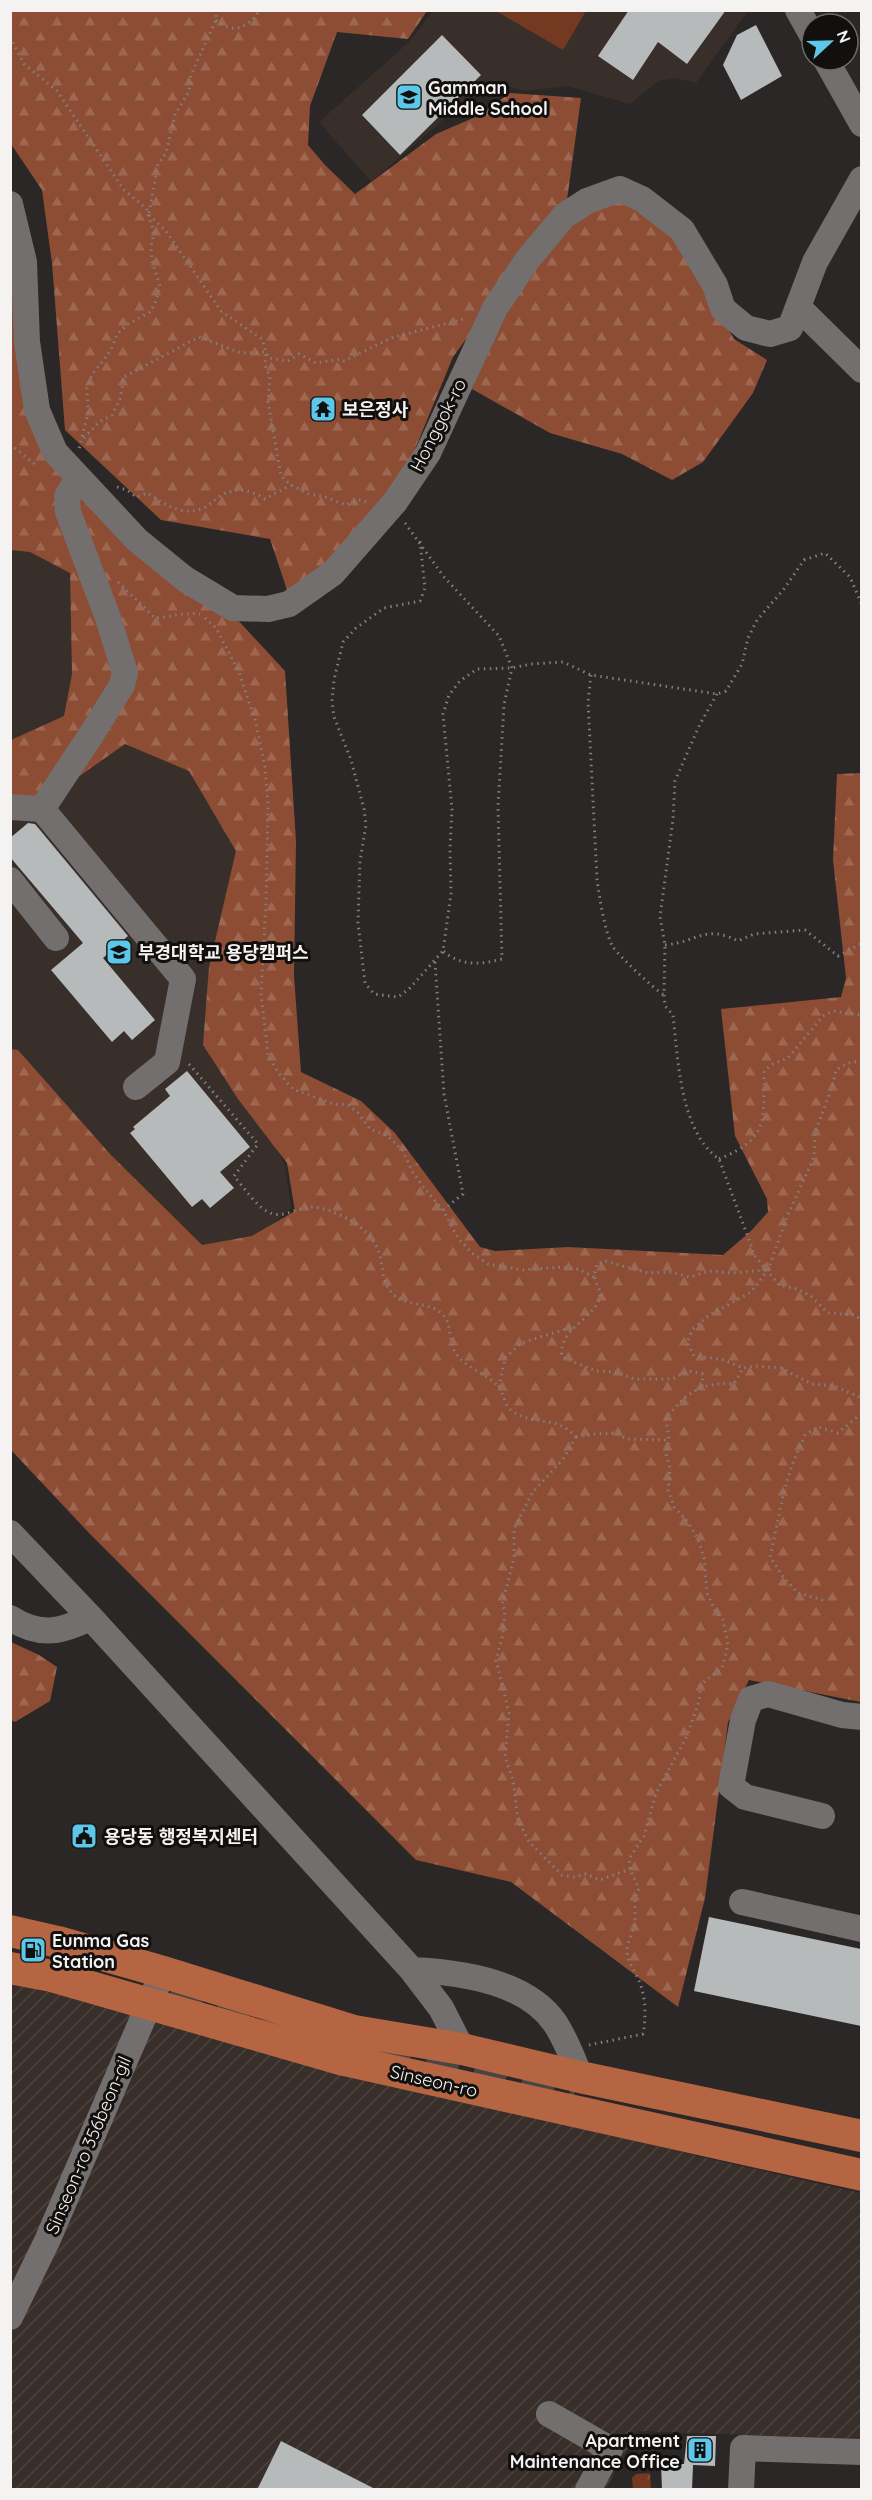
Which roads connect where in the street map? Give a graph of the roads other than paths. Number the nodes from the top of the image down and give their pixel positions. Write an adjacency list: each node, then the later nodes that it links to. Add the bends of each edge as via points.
1 (833, 72): 2 (street)
2 (861, 124)
3 (861, 179): 5 (street, Honggok-ro, via 815,262)
4 (10, 204): 7 (street, Honggok-ro, via 24,262 27,342 37,410 55,452)
5 (799, 308): 6 (street); 7 (street, Honggok-ro, via 790,328 770,334 746,328 723,309 715,285 682,230 642,199 620,189 587,201 564,216 495,308 429,453 387,510 333,573 289,604 268,609 233,608 185,579 137,540)
6 (861, 370)
7 (79, 478): 9 (street, via 67,496 68,512 125,673 122,685)
8 (10, 807): 9 (street)
9 (42, 809): 12 (street, via 183,979 167,1062)
10 (10, 880): 11 (street)
11 (56, 938)
12 (136, 1087)
13 (10, 1533): 15 (street)
14 (10, 1618): 15 (street, via 24,1627 58,1631)
15 (91, 1618): 22 (street)
16 (861, 1717): 17 (street, via 768,1694 751,1699 743,1720 731,1786 745,1797)
17 (822, 1816)
18 (742, 1902): 19 (street)
19 (861, 1929)
20 (10, 1931): 23 (main road, Sinseon-ro)
21 (10, 1968): 24 (main road, Sinseon-ro, via 52,1976)
22 (412, 1970): 25 (street, via 441,2008); 26 (street, via 481,1978 540,2007 569,2048)
23 (163, 1972): 24 (street, Sinseon-ro 356beon-gil); 25 (main road, Sinseon-ro, via 354,2031)
24 (148, 2006): 28 (main road, Sinseon-ro, via 344,2060); 29 (street, Sinseon-ro 356beon-gil)
25 (462, 2049): 26 (main road, Sinseon-ro)
26 (580, 2077): 27 (main road, Sinseon-ro)
27 (861, 2136)
28 (861, 2175)
29 (10, 2317)
30 (549, 2414): 32 (street, via 609,2449)
31 (861, 2452): 33 (street, via 743,2448)
32 (588, 2490)
33 (741, 2490)

